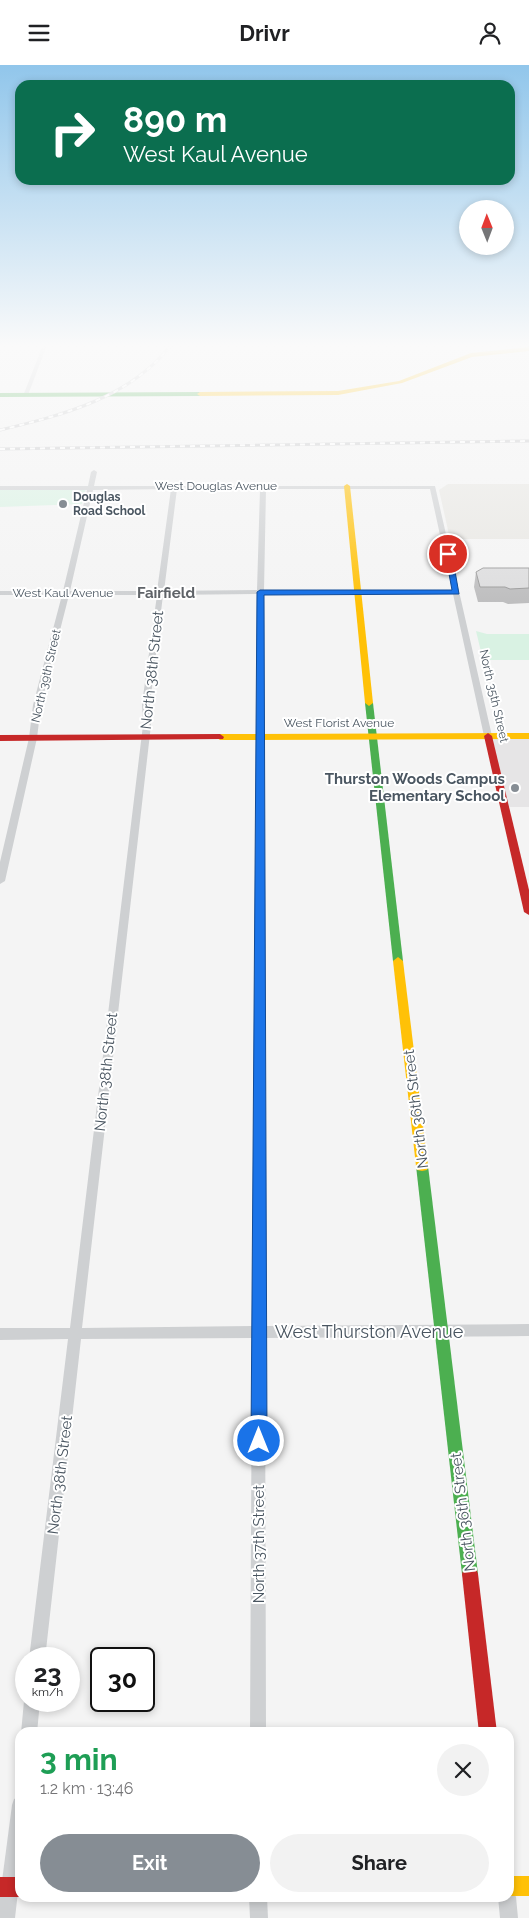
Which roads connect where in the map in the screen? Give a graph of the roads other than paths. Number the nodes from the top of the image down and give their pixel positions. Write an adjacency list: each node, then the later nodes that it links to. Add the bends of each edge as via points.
1 (94, 472): 2 (street, North 39th Street)
2 (91, 486): 3 (street, West Douglas Avenue); 7 (street, West Douglas Avenue); 13 (street, North 39th Street)
3 (174, 486): 4 (street, West Douglas Avenue); 8 (street, North 38th Street)
4 (263, 486): 5 (street, West Douglas Avenue); 9 (street, North 37th Street)
5 (347, 486): 6 (street, West Douglas Avenue); 10 (street, North 36th Street)
6 (433, 487): 11 (street, North 35th Street)
7 (0, 488)
8 (161, 592): 9 (street, West Kaul Avenue); 13 (street, West Kaul Avenue); 16 (street, North 38th Street, via 146,704)
9 (260, 592): 10 (street, West Kaul Avenue); 17 (street, North 37th Street)
10 (356, 592): 11 (street, West Kaul Avenue); 18 (street, North 36th Street)
11 (457, 592): 14 (street, North 35th Street)
12 (0, 593): 13 (street, West Kaul Avenue)
13 (66, 593): 20 (street, North 39th Street, via 37,705)
14 (488, 736): 15 (street, West Florist Avenue); 18 (street, West Florist Avenue); 22 (street, North 35th Street)
15 (529, 736)
16 (145, 737): 17 (street, West Florist Avenue); 20 (street, West Florist Avenue); 26 (street, North 38th Street)
17 (261, 737): 18 (street, West Florist Avenue); 24 (street, North 37th Street)
18 (372, 737): 25 (street, North 36th Street)
19 (0, 738): 20 (street, West Florist Avenue)
20 (33, 738): 21 (street, North 39th Street)
21 (0, 881)
22 (529, 912)
23 (529, 1330): 25 (street, West Thurston Avenue)
24 (259, 1331): 25 (street, West Thurston Avenue); 26 (street, West Thurston Avenue); 31 (street, North 37th Street)
25 (442, 1331): 32 (street, North 36th Street)
26 (77, 1333): 27 (street, West Thurston Avenue); 28 (street, North 38th Street)
27 (0, 1334)
28 (39, 1647)
29 (31, 1712): 30 (street)
30 (30, 1727)
31 (258, 1727)
32 (487, 1727)
33 (15, 1846): 36 (street)
34 (514, 1886): 35 (street)
35 (529, 1886)
36 (10, 1887): 39 (street)
37 (258, 1902): 40 (street)
38 (507, 1902): 41 (street)
39 (6, 1918)
40 (259, 1918)
41 (509, 1918)

